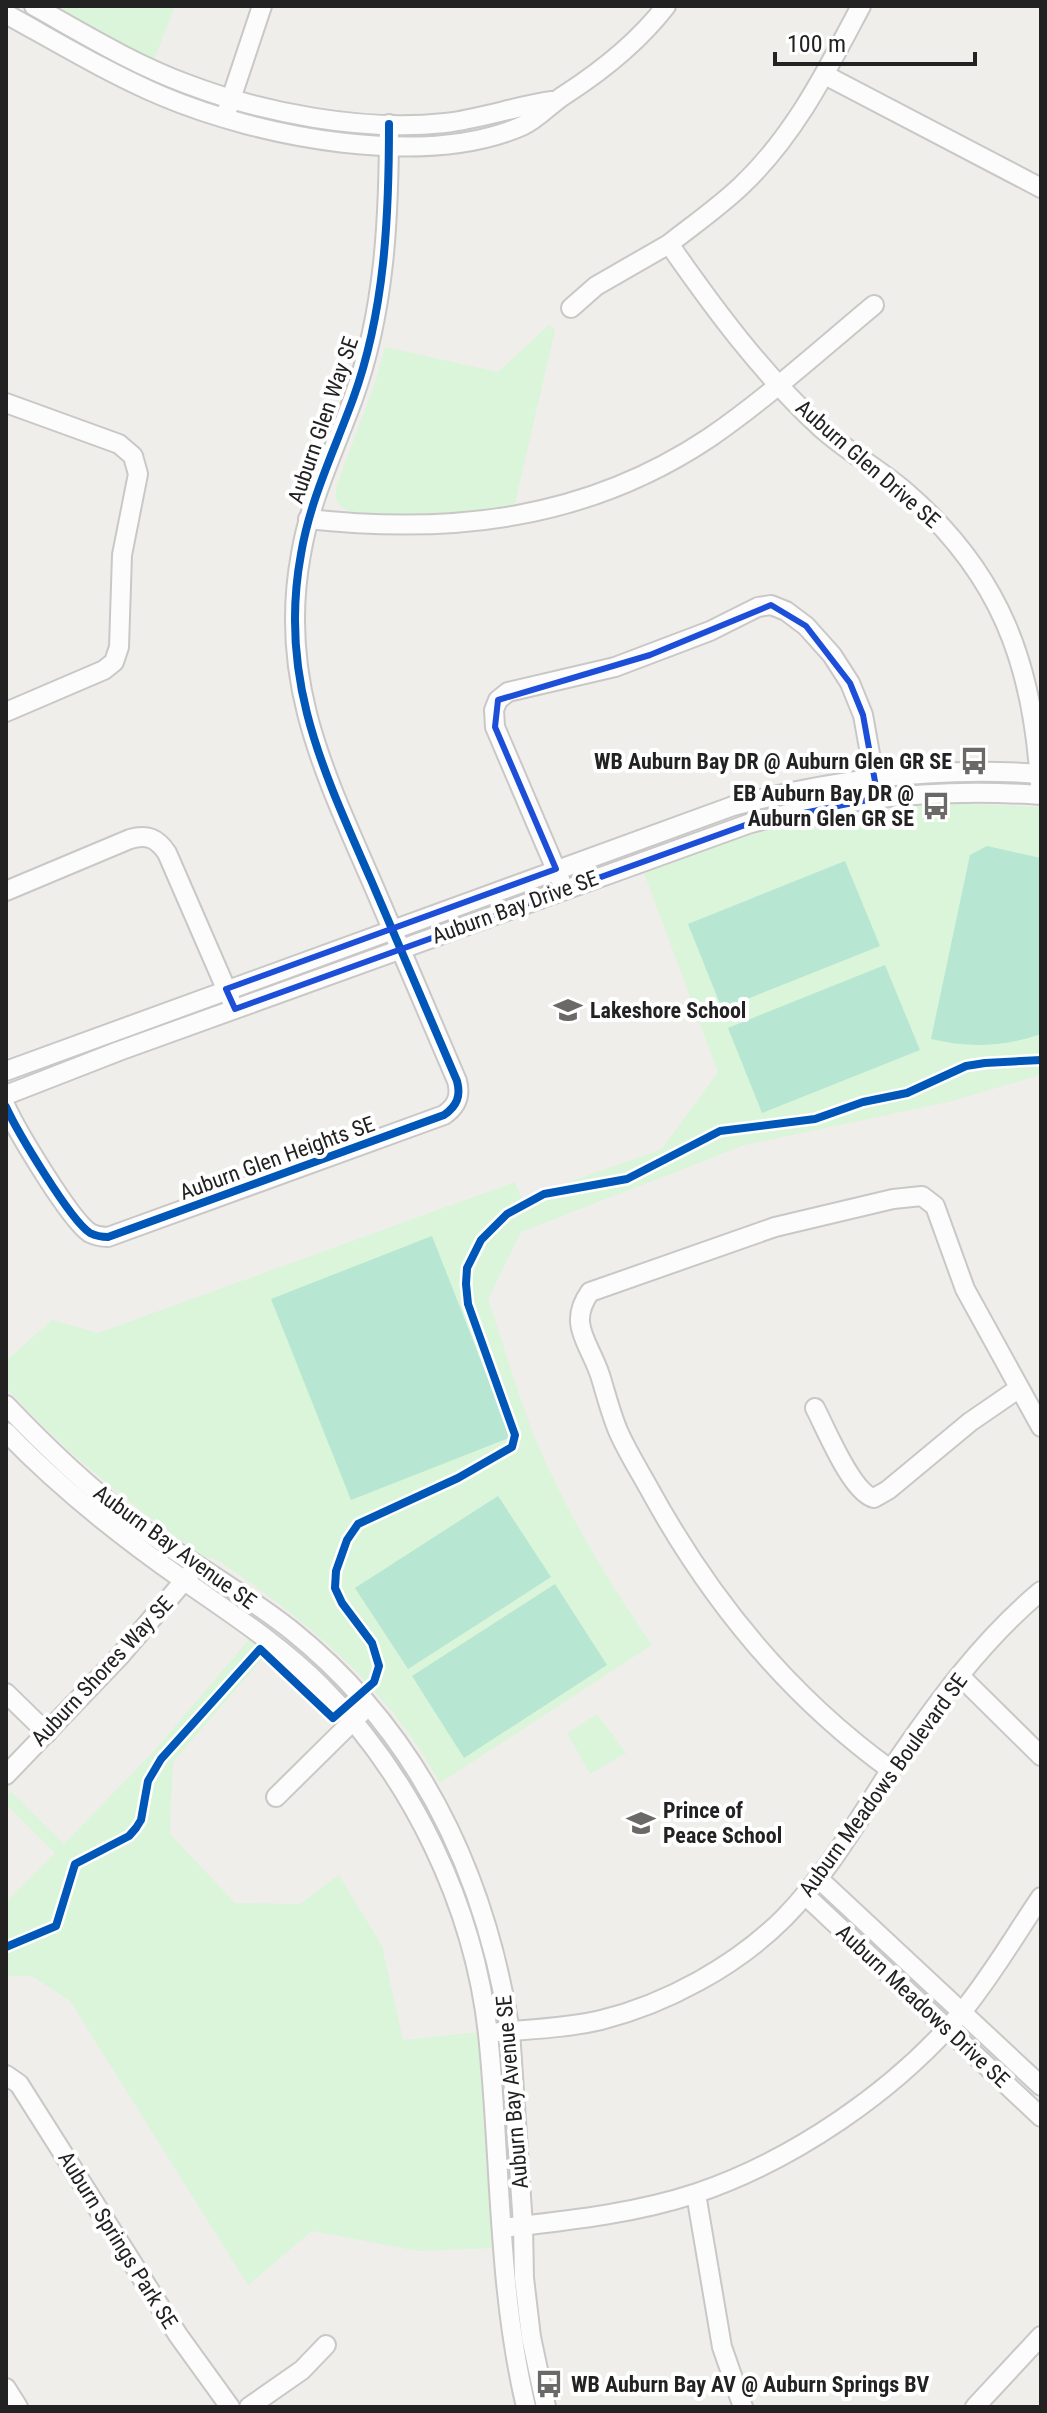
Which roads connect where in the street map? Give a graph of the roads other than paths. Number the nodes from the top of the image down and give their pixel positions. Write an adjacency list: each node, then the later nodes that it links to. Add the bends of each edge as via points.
1 (34, 6): 7 (street, via 139,63)
2 (262, 6): 7 (street)
3 (666, 6): 8 (street, via 625,50)
4 (861, 6): 6 (street)
5 (6, 14): 9 (street, via 132,82)
6 (825, 75): 12 (street); 13 (street, via 781,141 743,184)
7 (231, 98): 9 (street); 10 (street, via 292,113)
8 (555, 101): 10 (street, via 443,123); 11 (street, via 526,124 479,140)
9 (225, 118): 11 (street, via 276,131)
10 (389, 124): 11 (street, Auburn Glen Way SE)
11 (389, 145): 18 (street, Auburn Glen Way SE, via 379,296 353,400)
12 (1041, 188)
13 (669, 244): 15 (street, via 607,279); 16 (street, Auburn Glen Drive SE, via 720,318)
14 (874, 305): 16 (street)
15 (571, 308)
16 (778, 384): 18 (street, via 706,440 588,497 550,508 434,526); 20 (street, Auburn Glen Drive SE, via 821,428 937,521 982,578 1016,645 1029,689)
17 (6, 403): 19 (street, via 119,444 133,456 138,474 122,555 114,662)
18 (308, 519): 27 (street, Auburn Glen Way SE, via 295,615 302,697 317,754)
19 (6, 712)
20 (1040, 774): 21 (street, Auburn Bay Drive SE, via 958,770); 22 (street, Auburn Glen Drive SE)
21 (875, 776): 23 (street); 24 (street, Auburn Bay Drive SE, via 733,806); 24 (street, via 863,715 832,655 786,611 758,607 650,655 516,690 498,700 495,727)
22 (1041, 795): 23 (street, Auburn Bay Drive SE, via 924,793)
23 (878, 798): 25 (street, Auburn Bay Drive SE, via 748,824)
24 (556, 869): 25 (street); 27 (street, Auburn Bay Drive SE)
25 (564, 889): 28 (street, Auburn Bay Drive SE)
26 (6, 891): 29 (street, via 130,839 152,838 167,853)
27 (392, 929): 28 (street, Auburn Glen Way SE); 29 (street, Auburn Bay Drive SE)
28 (400, 949): 30 (street, Auburn Bay Drive SE); 33 (street, Auburn Glen Heights SE, via 460,1090 444,1115 108,1237 81,1224)
29 (226, 989): 30 (street); 31 (street, Auburn Bay Drive SE)
30 (235, 1009): 32 (street, Auburn Bay Drive SE)
31 (6, 1071)
32 (6, 1095)
33 (6, 1107)
34 (1018, 1389): 36 (street, via 874,1498 859,1489); 37 (street); 48 (street, via 961,1280 935,1206 919,1195 775,1227 590,1292 578,1309 578,1323 618,1431 714,1593 776,1669 852,1742)
35 (6, 1405): 39 (street, Auburn Bay Avenue SE, via 73,1472)
36 (815, 1408)
37 (1041, 1427)
38 (6, 1432): 40 (street, Auburn Bay Avenue SE, via 109,1526)
39 (197, 1566): 40 (street, Auburn Shores Way SE); 44 (street, Auburn Bay Avenue SE, via 290,1630)
40 (184, 1581): 45 (street, Auburn Bay Avenue SE, via 281,1650); 46 (street, Auburn Shores Way SE)
41 (1041, 1591): 42 (street, Auburn Meadows Boulevard SE)
42 (960, 1676): 47 (street); 48 (street, Auburn Meadows Boulevard SE)
43 (6, 1693): 46 (street)
44 (369, 1705): 45 (street); 56 (street, Auburn Bay Avenue SE, via 408,1755 458,1847 499,1971)
45 (353, 1721): 50 (street); 57 (street, Auburn Bay Avenue SE, via 407,1798 449,1884 470,1945)
46 (47, 1733): 49 (street, Auburn Shores Way SE)
47 (1041, 1756)
48 (891, 1770): 51 (street, Auburn Meadows Boulevard SE)
49 (6, 1775)
50 (276, 1797)
51 (819, 1879): 52 (street, Auburn Meadows Boulevard SE); 54 (street, Auburn Meadows Drive SE)
52 (805, 1895): 55 (street, Auburn Meadows Drive SE); 56 (street, Auburn Meadows Boulevard SE, via 732,1960 650,2005 567,2027)
53 (1041, 1897): 54 (street)
54 (962, 2011): 55 (street); 59 (street, Auburn Meadows Drive SE)
55 (946, 2029): 60 (street, Auburn Meadows Drive SE); 61 (street, via 893,2080 814,2137)
56 (510, 2031): 57 (street, Auburn Meadows Boulevard SE); 62 (street, Auburn Bay Avenue SE)
57 (488, 2033): 63 (street, Auburn Bay Avenue SE)
58 (6, 2075): 68 (street, Auburn Springs Park SE, via 19,2084 178,2335)
59 (1041, 2086)
60 (1041, 2117)
61 (696, 2194): 62 (street, via 615,2214); 72 (street, via 722,2347)
62 (523, 2226): 63 (street); 71 (street, Auburn Bay Avenue SE, via 531,2337)
63 (502, 2228): 70 (street, Auburn Bay Avenue SE, via 507,2303)
64 (1041, 2336): 73 (street)
65 (326, 2345): 69 (street, via 302,2370)
66 (6, 2388): 67 (street)
67 (18, 2407)
68 (230, 2407)
69 (249, 2407)
70 (526, 2407)
71 (546, 2407)
72 (743, 2407)
73 (975, 2407)

